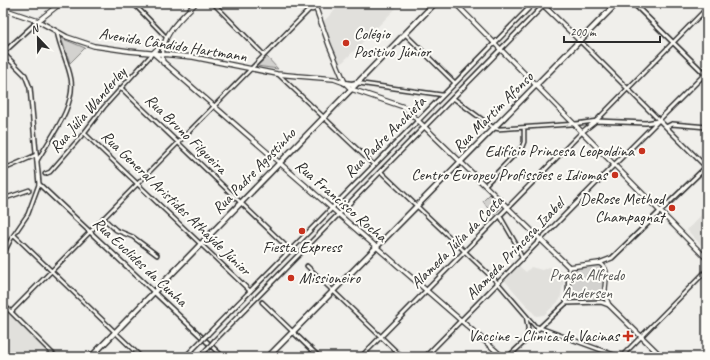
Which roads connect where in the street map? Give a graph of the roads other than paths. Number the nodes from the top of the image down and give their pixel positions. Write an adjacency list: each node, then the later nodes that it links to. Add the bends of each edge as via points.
1 (61, 3): 16 (main road)
2 (133, 3): 19 (street)
3 (196, 3): 19 (main road, Rua Júlia Wanderley)
4 (212, 3): 28 (street)
5 (306, 3): 13 (street)
6 (435, 3): 18 (main road, Rua Padre Agostinho)
7 (455, 3): 23 (main road)
8 (534, 3): 23 (street, Rua Padre Anchieta)
9 (617, 3): 20 (main road, Rua Martim Afonso)
10 (633, 3): 22 (street)
11 (543, 4): 20 (main road); 24 (street, Rua Padre Anchieta)
12 (315, 5): 13 (street, via 314,10); 33 (main road)
13 (310, 8): 28 (street)
14 (707, 8): 22 (street, Alameda Júlia da Costa)
15 (3, 9): 16 (main road, Avenida Cândido Hartmann)
16 (38, 21): 17 (main road, Avenida Cândido Hartmann); 25 (street)
17 (58, 32): 26 (main road, Avenida Cândido Hartmann, via 94,46); 59 (street, via 72,80 71,96 67,110)
18 (405, 34): 34 (main road, Rua Padre Agostinho); 35 (street)
19 (166, 37): 21 (main road, Rua Júlia Wanderley)
20 (580, 41): 36 (main road, Rua Martim Afonso); 39 (street)
21 (164, 42): 26 (main road, Rua Júlia Wanderley); 27 (main road, Rua Júlia Wanderley)
22 (673, 42): 32 (street); 39 (street, Alameda Júlia da Costa)
23 (494, 43): 24 (main road); 35 (street, Rua Padre Anchieta)
24 (500, 50): 36 (main road); 41 (street, Rua Padre Anchieta)
25 (3, 53): 58 (street, via 21,71 29,84)
26 (153, 54): 27 (main road, Avenida Cândido Hartmann); 29 (main road, Rua Francisco Rocha); 37 (street, Rua Júlia Wanderley)
27 (162, 54): 29 (main road); 30 (main road, Avenida Cândido Hartmann, via 193,57)
28 (264, 55): 30 (street)
29 (164, 64): 42 (main road, Rua Francisco Rocha)
30 (250, 69): 31 (main road, Avenida Cândido Hartmann); 42 (street)
31 (277, 74): 33 (main road, Avenida Cândido Hartmann, via 328,78); 43 (street)
32 (706, 74): 46 (street, Alameda Princesa Izabel)
33 (345, 83): 34 (main road); 38 (main road)
34 (357, 83): 38 (main road, Rua Padre Agostinho); 40 (street)
35 (455, 83): 40 (street, Rua Padre Anchieta)
36 (536, 86): 48 (main road); 52 (main road, Rua Martim Afonso)
37 (121, 88): 56 (street, Rua Júlia Wanderley); 57 (street, Rua Bruno Filgueira)
38 (351, 89): 43 (main road, Rua Padre Agostinho); 44 (main road, via 402,106)
39 (627, 89): 45 (street, Alameda Júlia da Costa); 46 (street)
40 (443, 95): 44 (street, Rua Padre Anchieta)
41 (453, 98): 49 (street, Rua Padre Anchieta); 52 (street)
42 (213, 107): 57 (street); 61 (main road, Rua Francisco Rocha)
43 (323, 117): 61 (main road, Rua Padre Agostinho); 62 (street)
44 (418, 120): 49 (main road); 62 (street, Rua Padre Anchieta)
45 (596, 120): 47 (street); 48 (street); 55 (street, Alameda Júlia da Costa)
46 (659, 120): 47 (street); 50 (street); 54 (street, Alameda Princesa Izabel)
47 (646, 123): 54 (street)
48 (574, 124): 53 (street); 55 (main road)
49 (425, 127): 60 (main road); 66 (street, Rua Padre Anchieta)
50 (666, 127): 51 (street, via 672,124); 65 (street)
51 (707, 127)
52 (494, 128): 53 (street); 60 (main road, Rua Martim Afonso)
53 (524, 128): 70 (street, via 522,147)
54 (651, 129): 63 (street, Alameda Princesa Izabel)
55 (582, 132): 63 (main road); 75 (street, Alameda Júlia da Costa)
56 (84, 133): 67 (street, Rua Júlia Wanderley, via 50,172); 68 (street, Rua General Aristides Athaýde Júnior)
57 (178, 142): 68 (street); 73 (street, Rua Bruno Filgueira)
58 (36, 155): 59 (street); 64 (street, via 9,167)
59 (36, 161): 69 (street)
60 (461, 162): 70 (main road); 74 (main road, Rua Martim Afonso)
61 (279, 164): 73 (main road, Rua Padre Agostinho); 76 (main road, Rua Francisco Rocha)
62 (374, 165): 76 (street, Rua Padre Anchieta)
63 (614, 165): 77 (main road); 83 (street, Alameda Princesa Izabel)
64 (3, 166)
65 (707, 167): 77 (street)
66 (381, 172): 74 (street); 78 (street, Rua Padre Anchieta)
67 (45, 174)
68 (138, 183): 80 (street); 84 (street, Rua General Aristides Athaýde Júnior)
69 (40, 184): 81 (street, Rua Euclides da Cunha); 82 (street, via 28,214)
70 (485, 185): 75 (main road)
71 (29, 190): 72 (street)
72 (3, 199)
73 (241, 203): 84 (main road, Rua Padre Agostinho); 85 (street, Rua Bruno Filgueira)
74 (417, 206): 86 (main road, Rua Martim Afonso); 87 (street)
75 (508, 208): 79 (street, Alameda Júlia da Costa); 83 (main road)
76 (331, 209): 78 (main road, Rua Francisco Rocha); 98 (street, Rua Padre Anchieta)
77 (660, 211): 91 (main road); 92 (street, via 612,258)
78 (338, 215): 86 (main road, Rua Francisco Rocha); 111 (street, Rua Padre Anchieta)
79 (500, 216): 87 (street, Alameda Júlia da Costa); 90 (street)
80 (104, 218): 81 (street); 89 (street, via 116,230 133,237)
81 (90, 232): 96 (street); 101 (street, Rua Euclides da Cunha)
82 (14, 234): 88 (street); 96 (street)
83 (541, 239): 90 (street, Alameda Princesa Izabel); 94 (main road)
84 (201, 244): 98 (street, Rua General Aristides Athaýde Júnior); 101 (main road, Rua Padre Agostinho)
85 (287, 247)
86 (376, 248): 99 (main road, Rua Martim Afonso); 100 (main road, Rua Francisco Rocha)
87 (465, 252): 97 (street); 100 (street, Alameda Júlia da Costa)
88 (3, 255)
89 (158, 255)
90 (522, 258): 97 (street, Alameda Princesa Izabel)
91 (707, 259)
92 (599, 263): 94 (main road); 105 (main road, via 606,270 604,292)
93 (307, 266): 99 (street)
94 (569, 266): 103 (street)
95 (707, 270): 115 (street)
96 (52, 271): 106 (street); 112 (street)
97 (498, 283): 107 (street); 108 (street, Alameda Princesa Izabel)
98 (250, 291): 109 (street, Rua Padre Anchieta)
99 (333, 291): 113 (main road, Rua Martim Afonso); 114 (street)
100 (426, 291): 108 (main road, Rua Francisco Rocha); 114 (street, Alameda Júlia da Costa)
101 (154, 292): 112 (main road, Rua Padre Agostinho); 122 (street, Rua Euclides da Cunha)
102 (262, 302): 113 (street)
103 (566, 303): 105 (street, via 601,302); 110 (street)
104 (3, 304): 106 (street)
105 (609, 305): 115 (main road)
106 (11, 312): 117 (street)
107 (526, 316): 110 (street); 116 (street)
108 (461, 321): 127 (street, Alameda Princesa Izabel); 128 (main road, Rua Francisco Rocha)
109 (218, 324): 111 (street); 120 (street, Rua Padre Anchieta, bridge)
110 (540, 328): 116 (street); 130 (street)
111 (225, 330): 121 (street, Rua Padre Anchieta, bridge)
112 (115, 332): 118 (main road, Rua Padre Agostinho); 119 (street)
113 (293, 332): 123 (main road, Rua Martim Afonso); 124 (street)
114 (381, 336): 125 (street, Alameda Júlia da Costa); 126 (street)
115 (641, 337): 130 (street); 131 (main road)
116 (527, 339): 129 (street)
117 (56, 357)
118 (91, 357)
119 (141, 357)
120 (185, 357)
121 (199, 357)
122 (223, 357)
123 (268, 357)
124 (319, 357)
125 (361, 357)
126 (402, 357)
127 (425, 357)
128 (502, 357)
129 (508, 357)
130 (621, 357)
131 (662, 357)

